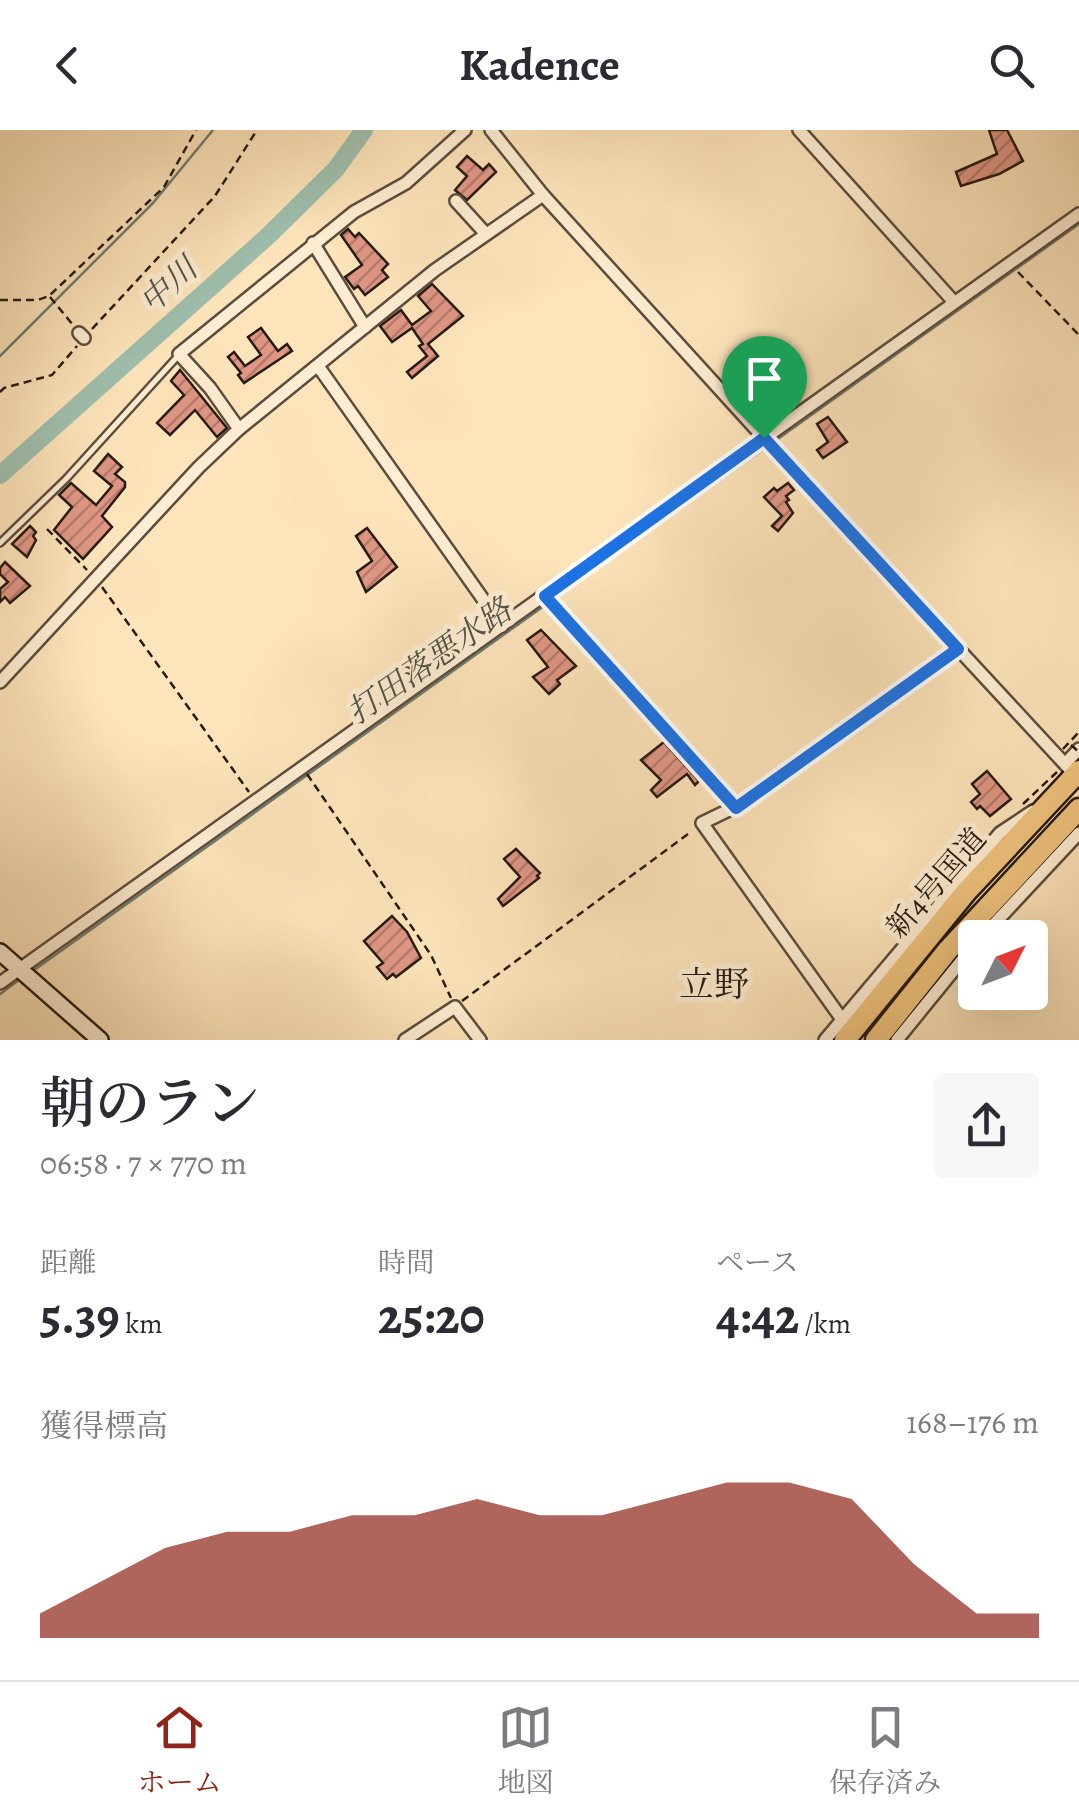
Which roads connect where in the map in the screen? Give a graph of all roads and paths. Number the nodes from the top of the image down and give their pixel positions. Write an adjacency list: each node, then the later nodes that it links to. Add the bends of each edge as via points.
1 (196, 130): 12 (path, via 164,187)
2 (258, 130): 16 (path, via 215,196)
3 (465, 130): 10 (street, via 406,183)
4 (491, 130): 6 (street)
5 (799, 130): 14 (street)
6 (543, 195): 9 (street); 22 (street)
7 (456, 201): 9 (street)
8 (1079, 214): 11 (street)
9 (486, 234): 15 (street)
10 (313, 243): 15 (street); 18 (street)
11 (1010, 263): 14 (street); 17 (path)
12 (49, 296): 13 (path); 16 (path)
13 (0, 300)
14 (954, 302): 22 (street)
15 (365, 327): 19 (street)
16 (82, 335): 20 (path, via 52,375)
17 (1079, 336)
18 (178, 354): 21 (street); 24 (lane)
19 (318, 366): 21 (street); 27 (street)
20 (0, 392)
21 (240, 429): 25 (street)
22 (764, 438): 26 (street); 28 (street)
23 (47, 530): 25 (path)
24 (0, 543)
25 (96, 580): 29 (street); 34 (path)
26 (545, 596): 27 (street); 36 (street)
27 (502, 626): 32 (street)
28 (958, 649): 33 (street); 36 (path)
29 (0, 682)
30 (1079, 732): 31 (path)
31 (1074, 747): 33 (street)
32 (303, 769): 34 (street); 45 (path, via 431,954)
33 (1073, 770): 35 (highway, 新4号国道)
34 (255, 802): 43 (street)
35 (1048, 804): 46 (street, via 1000,833); 51 (highway, 新4号国道)
36 (736, 808): 38 (street)
37 (1079, 809): 52 (highway, 新4号国道, via 958,939)
38 (702, 824): 45 (path); 46 (street)
39 (1079, 833): 40 (street)
40 (998, 920)
41 (0, 952): 43 (main road)
42 (958, 965): 53 (street)
43 (19, 969): 44 (street); 47 (main road)
44 (0, 983)
45 (454, 1006): 48 (street); 49 (street)
46 (840, 1018): 50 (street)
47 (100, 1040)
48 (405, 1040)
49 (480, 1040)
50 (825, 1040)
51 (845, 1040)
52 (876, 1040)
53 (897, 1040)

